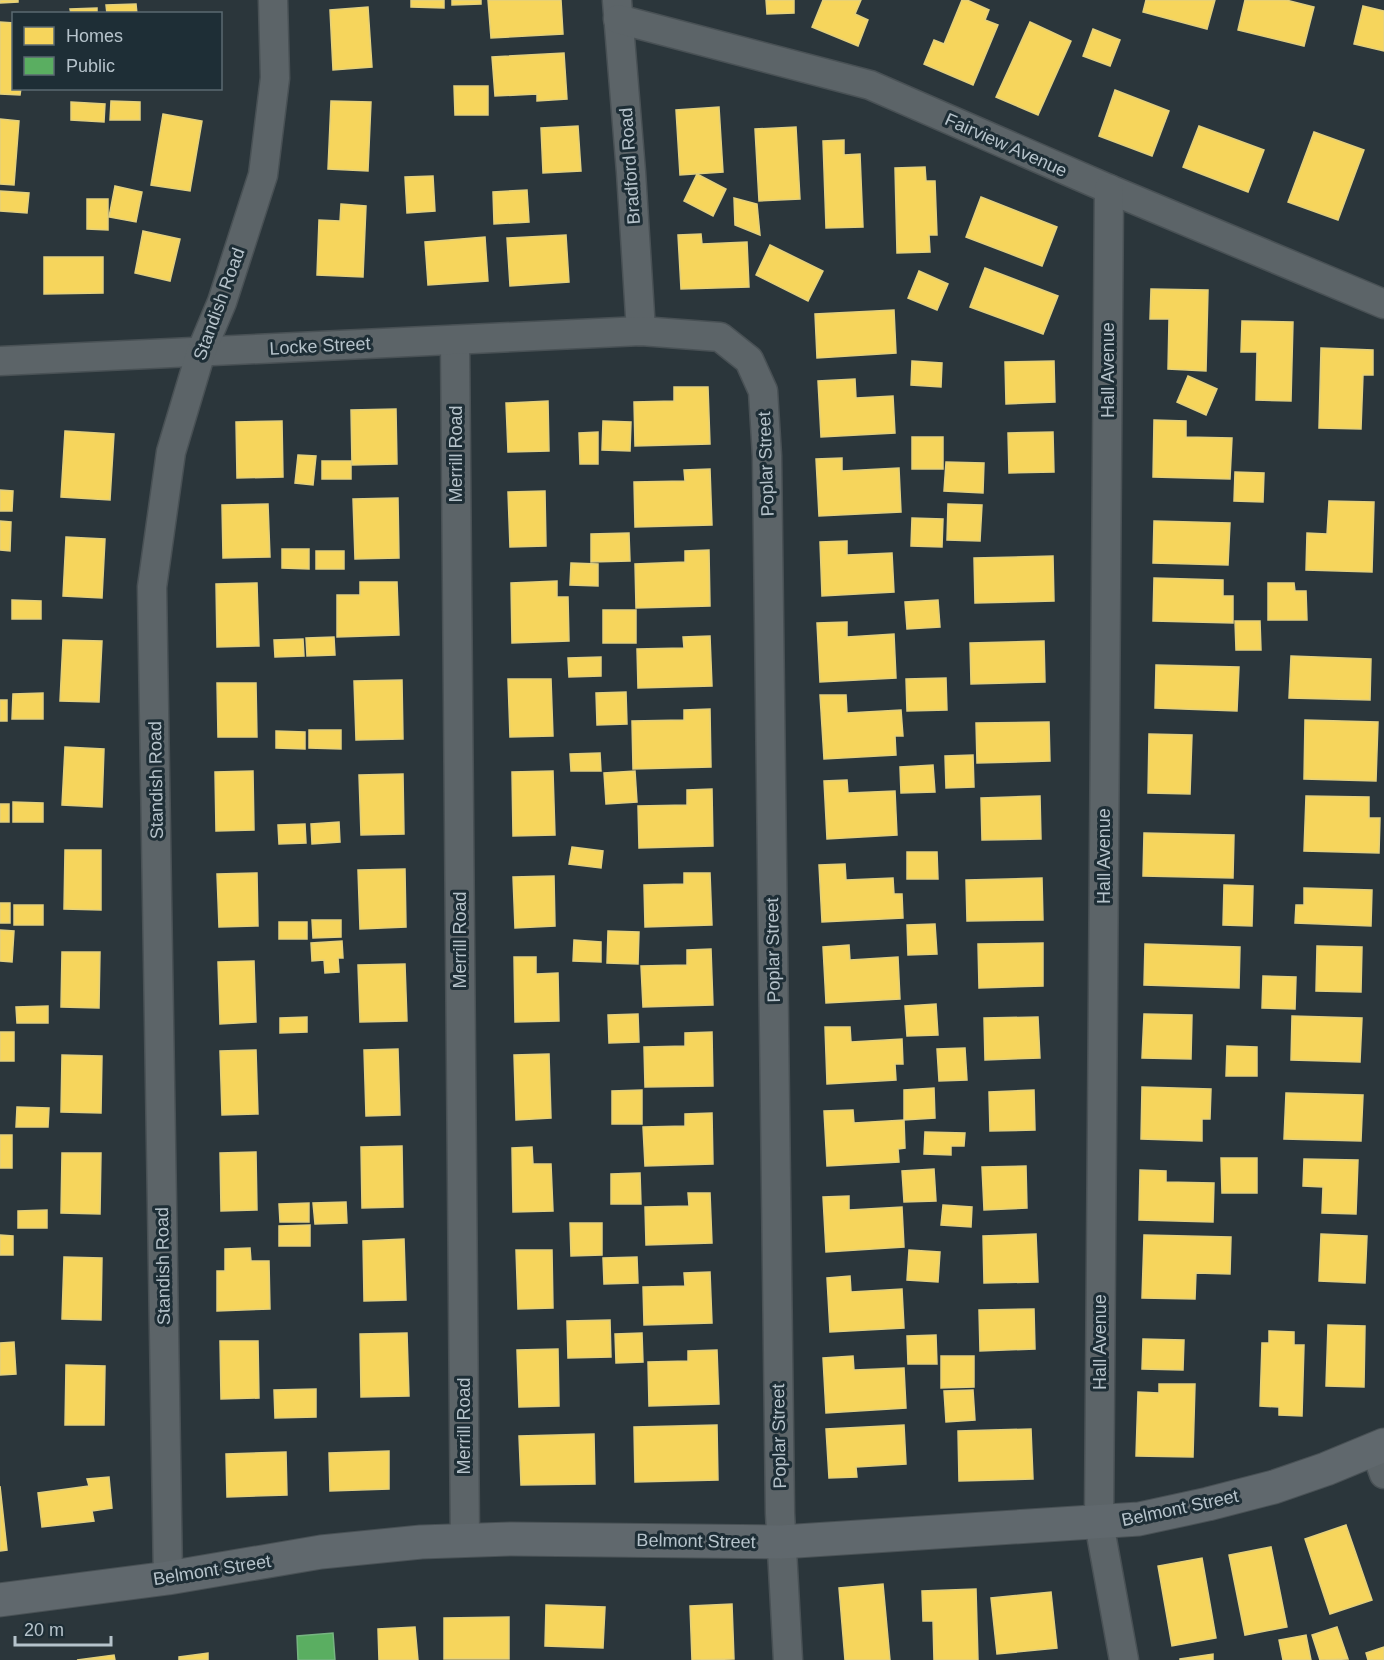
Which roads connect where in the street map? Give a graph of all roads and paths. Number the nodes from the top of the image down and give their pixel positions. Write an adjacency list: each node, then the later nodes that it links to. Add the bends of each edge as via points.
1 (273, 0): 7 (street, Standish Road, via 275,78 263,175 222,303)
2 (617, 9): 3 (street, Fairview Avenue, via 870,85); 5 (street, Bradford Road)
3 (1109, 189): 4 (street, Fairview Avenue); 10 (street, Hall Avenue)
4 (1384, 304)
5 (641, 331): 6 (street, Locke Street); 12 (street, Poplar Street, via 720,337 749,360 763,392)
6 (455, 340): 7 (street, Locke Street); 11 (street, Merrill Road)
7 (201, 352): 8 (street, Locke Street); 13 (street, Standish Road, via 171,452 152,587)
8 (0, 361)
9 (1381, 1456): 10 (main road, Belmont Street, via 1252,1493 1139,1519)
10 (1099, 1523): 12 (main road, Belmont Street); 16 (street, Hall Avenue)
11 (465, 1540): 12 (main road, Belmont Street); 13 (main road, Belmont Street, via 352,1548)
12 (781, 1542): 15 (street, Poplar Street)
13 (168, 1578): 14 (main road, Belmont Street)
14 (0, 1600)
15 (788, 1660)
16 (1125, 1660)

